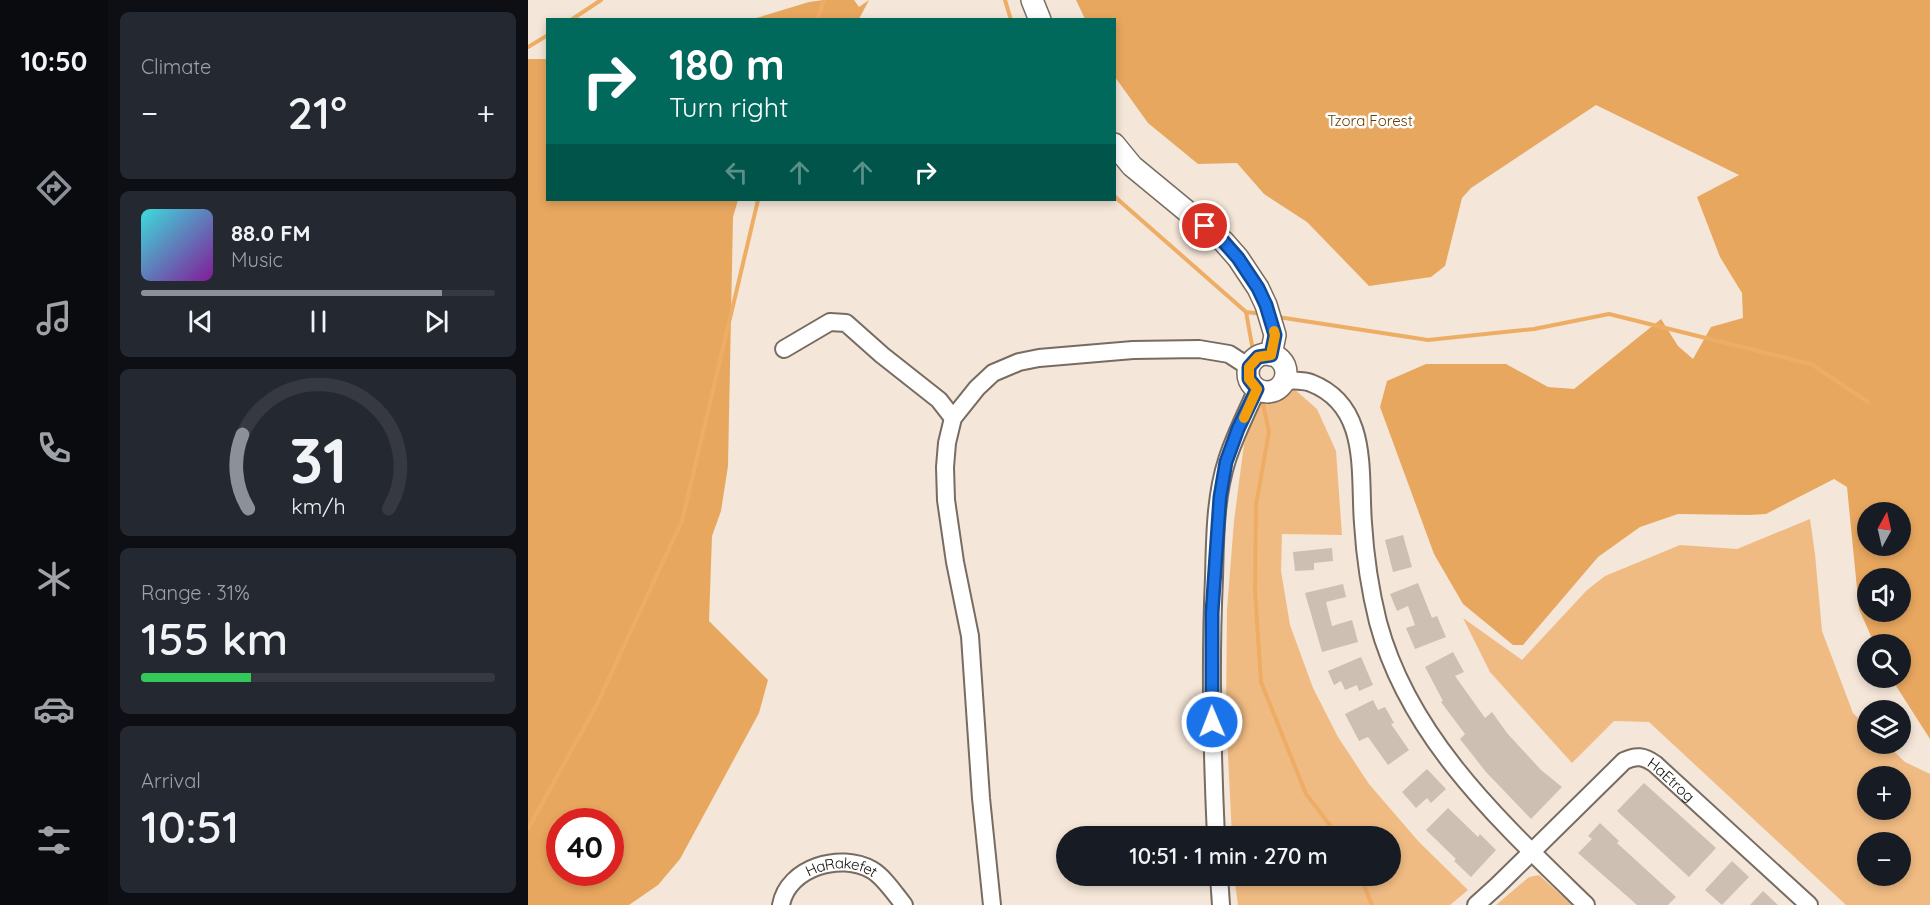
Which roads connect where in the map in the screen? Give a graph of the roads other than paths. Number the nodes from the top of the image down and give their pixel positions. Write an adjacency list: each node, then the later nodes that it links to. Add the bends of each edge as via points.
1 (1032, 0): 2 (main road)
2 (1039, 18)
3 (1116, 146): 5 (main road, via 1132,166 1223,241 1238,258 1270,315 1275,335)
4 (784, 349): 9 (street, via 830,322 846,323 939,400)
5 (1271, 355): 6 (main road, via 1258,357); 7 (main road, via 1284,365)
6 (1249, 367): 8 (main road, via 1249,379); 9 (street, via 1228,354 1199,349 1039,358 993,373)
7 (1284, 380): 8 (main road, via 1272,391); 11 (street, via 1310,382 1345,410 1356,431 1369,580 1388,653 1443,754)
8 (1257, 389): 10 (street, via 1226,462 1215,547 1212,741)
9 (952, 418): 15 (street, via 945,466 946,500 970,636)
10 (1216, 826)
11 (1532, 852): 17 (street); 18 (street); 19 (street, HaEtrog, via 1624,761 1642,757 1655,764)
12 (1220, 886): 16 (street)
13 (781, 905): 14 (street, HaRakefet, via 799,875 820,866 855,863 875,871)
14 (904, 905)
15 (992, 905)
16 (1221, 905)
17 (1476, 905)
18 (1586, 905)
19 (1809, 905)

